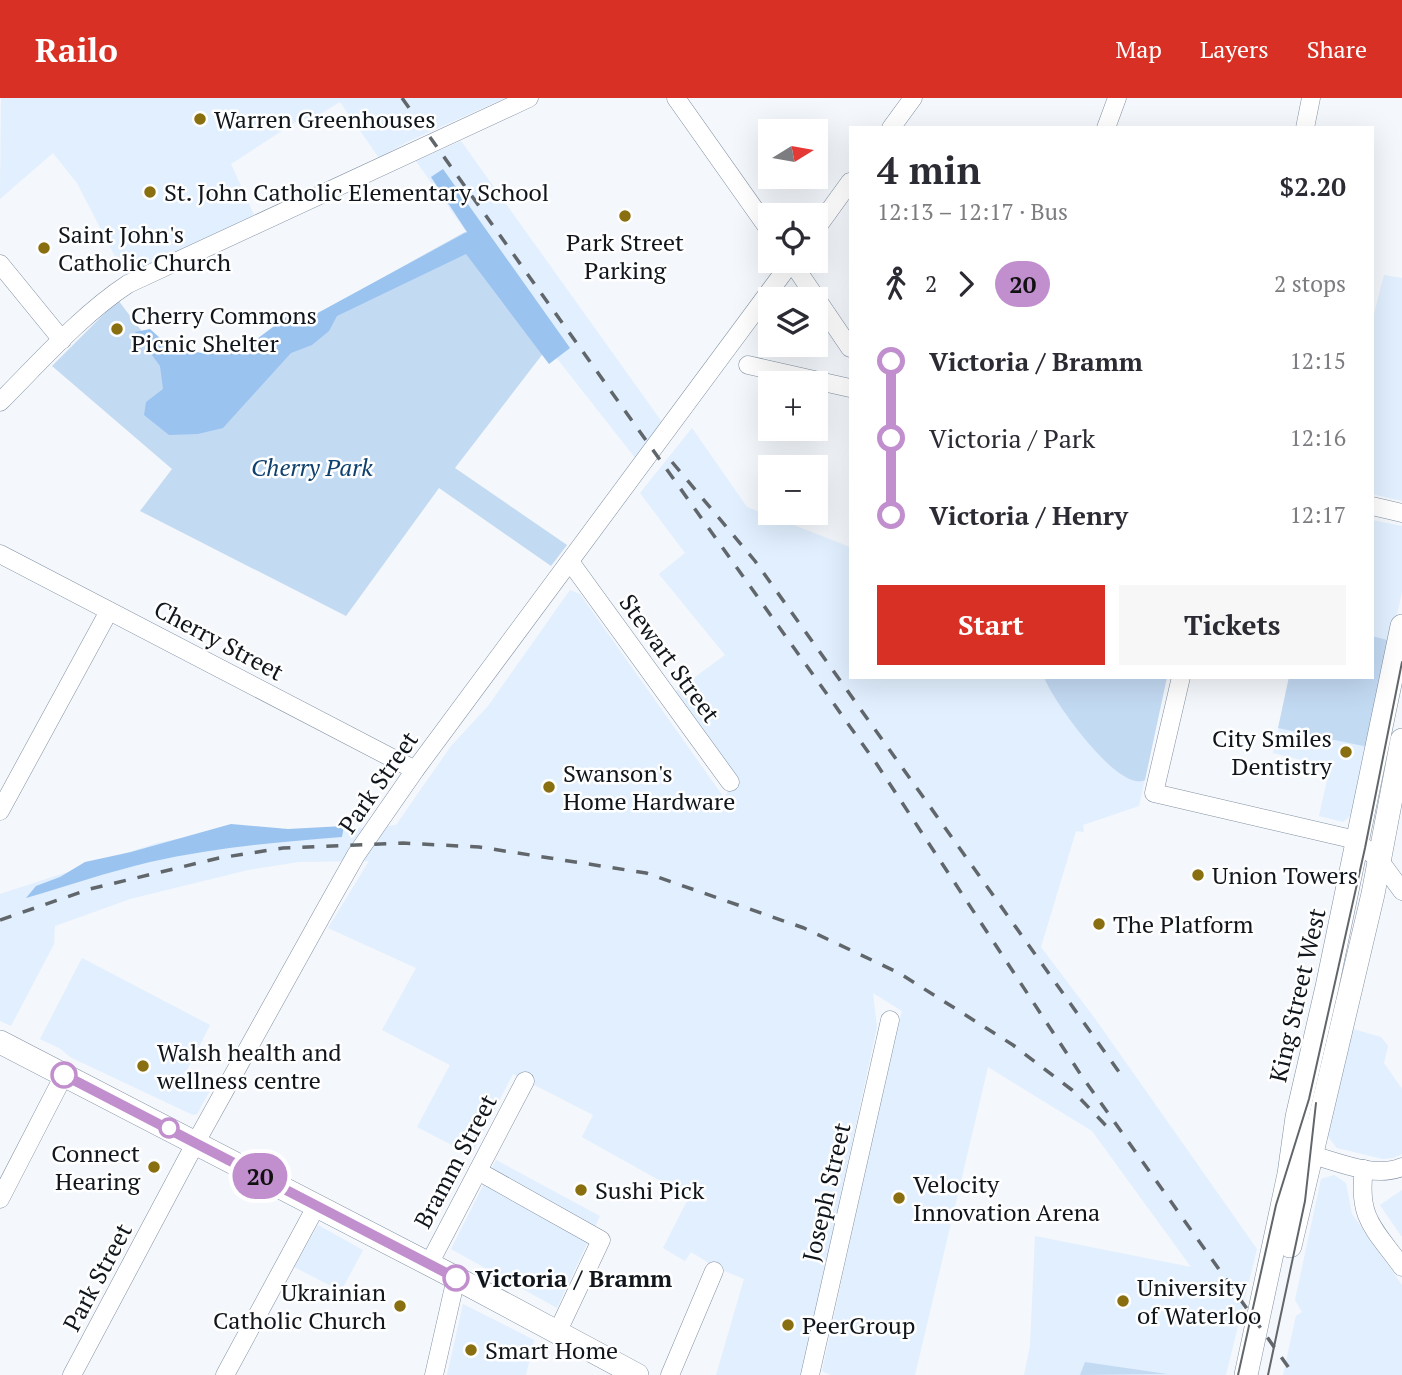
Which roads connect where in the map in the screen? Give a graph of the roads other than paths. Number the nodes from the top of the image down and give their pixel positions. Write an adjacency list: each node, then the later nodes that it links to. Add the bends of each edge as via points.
1 (529, 98): 15 (street, via 128,284)
2 (676, 98): 11 (street)
3 (913, 98): 6 (street)
4 (1117, 98): 7 (street)
5 (1311, 98): 8 (street)
6 (892, 126)
7 (1107, 126)
8 (1305, 126)
9 (849, 183): 10 (street)
10 (828, 212)
11 (758, 214)
12 (0, 264): 15 (street)
13 (783, 273): 23 (street, Park Street)
14 (800, 273): 16 (street)
15 (62, 340): 19 (street)
16 (849, 346)
17 (748, 365): 18 (street)
18 (849, 388)
19 (0, 402)
20 (1374, 506): 21 (street)
21 (1402, 513)
22 (0, 554): 24 (street, Cherry Street)
23 (571, 563): 28 (street, Park Street); 29 (street, Stewart Street)
24 (109, 611): 28 (street, Cherry Street); 30 (street)
25 (1402, 626): 31 (main road, King Street West)
26 (1181, 679): 31 (street, via 1154,793)
27 (1402, 740): 32 (main road, King Street West)
28 (415, 770): 38 (street, Park Street, via 356,855)
29 (730, 782)
30 (2, 800)
31 (1356, 840): 32 (street); 39 (main road, King Street West, via 1297,1117)
32 (1380, 861): 33 (street); 39 (main road, King Street West)
33 (1402, 891)
34 (890, 1020): 55 (street, Joseph Street)
35 (0, 1042): 36 (main road)
36 (64, 1075): 38 (main road); 43 (street)
37 (525, 1081): 42 (street, Bramm Street)
38 (196, 1142): 44 (main road); 51 (street, Park Street)
39 (1302, 1153): 41 (street); 56 (main road, King Street West); 57 (main road, King Street West)
40 (1402, 1167): 41 (street)
41 (1364, 1169): 46 (street, via 1361,1190 1367,1217)
42 (478, 1171): 45 (street, Bramm Street); 49 (street, via 601,1240)
43 (0, 1199)
44 (317, 1205): 45 (main road); 52 (street)
45 (429, 1264): 48 (main road)
46 (1402, 1267)
47 (714, 1271): 54 (street)
48 (456, 1278): 49 (main road); 53 (street)
49 (557, 1333): 50 (main road)
50 (624, 1372)
51 (72, 1375)
52 (225, 1375)
53 (434, 1375)
54 (670, 1375)
55 (810, 1375)
56 (1245, 1375)
57 (1261, 1375)

